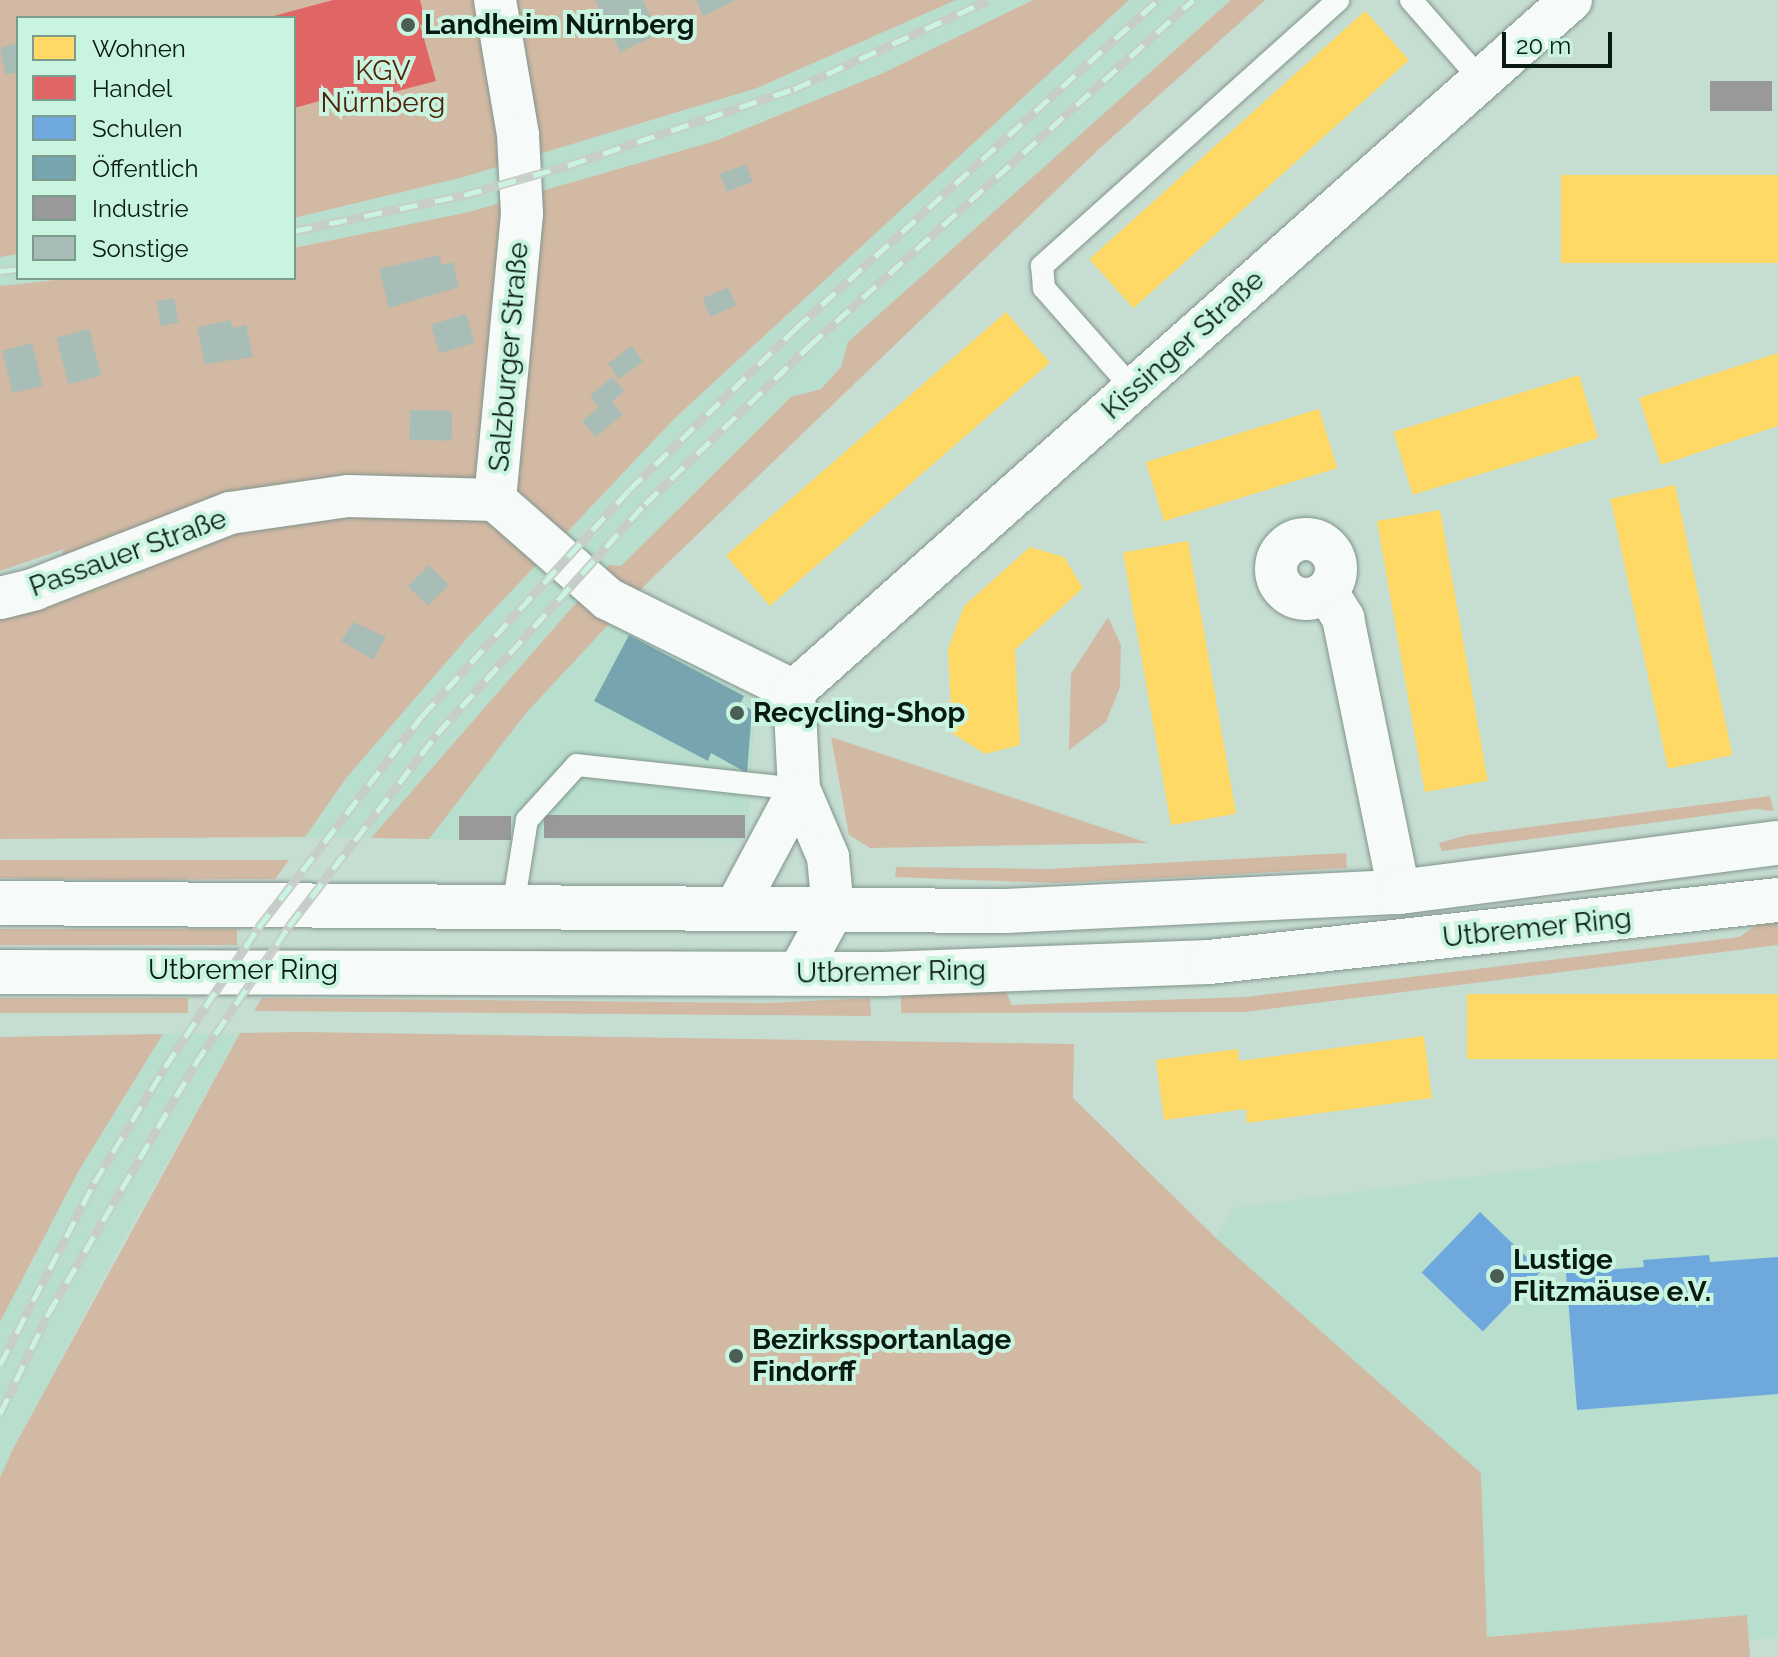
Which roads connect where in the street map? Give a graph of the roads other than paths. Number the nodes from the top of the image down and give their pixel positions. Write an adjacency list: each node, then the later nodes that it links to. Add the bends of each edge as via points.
1 (495, 0): 7 (street, Salzburger Straße, via 518,135 522,214)
2 (1338, 0): 6 (lane, via 1042,266 1044,288)
3 (1411, 0): 5 (lane)
4 (1571, 0): 5 (street, Kissinger Straße)
5 (1481, 80): 6 (street, Kissinger Straße)
6 (1133, 389): 10 (street, Kissinger Straße)
7 (495, 500): 9 (street, Passauer Straße, via 348,496 230,513); 10 (street, Salzburger Straße, via 608,599)
8 (1327, 592): 13 (street, via 1343,618)
9 (0, 598)
10 (794, 691): 11 (street)
11 (799, 789): 16 (lane, via 577,765 527,820); 17 (street); 18 (street, via 828,857)
12 (1778, 843): 13 (main road, Utbremer Ring)
13 (1399, 892): 18 (main road, Utbremer Ring, via 1007,911)
14 (1778, 900): 20 (main road, Utbremer Ring, via 1209,962)
15 (0, 903): 16 (main road, Utbremer Ring)
16 (513, 907): 17 (main road, Utbremer Ring)
17 (735, 909): 18 (main road, Utbremer Ring)
18 (833, 910): 20 (street)
19 (0, 972): 20 (main road, Utbremer Ring)
20 (798, 974)

